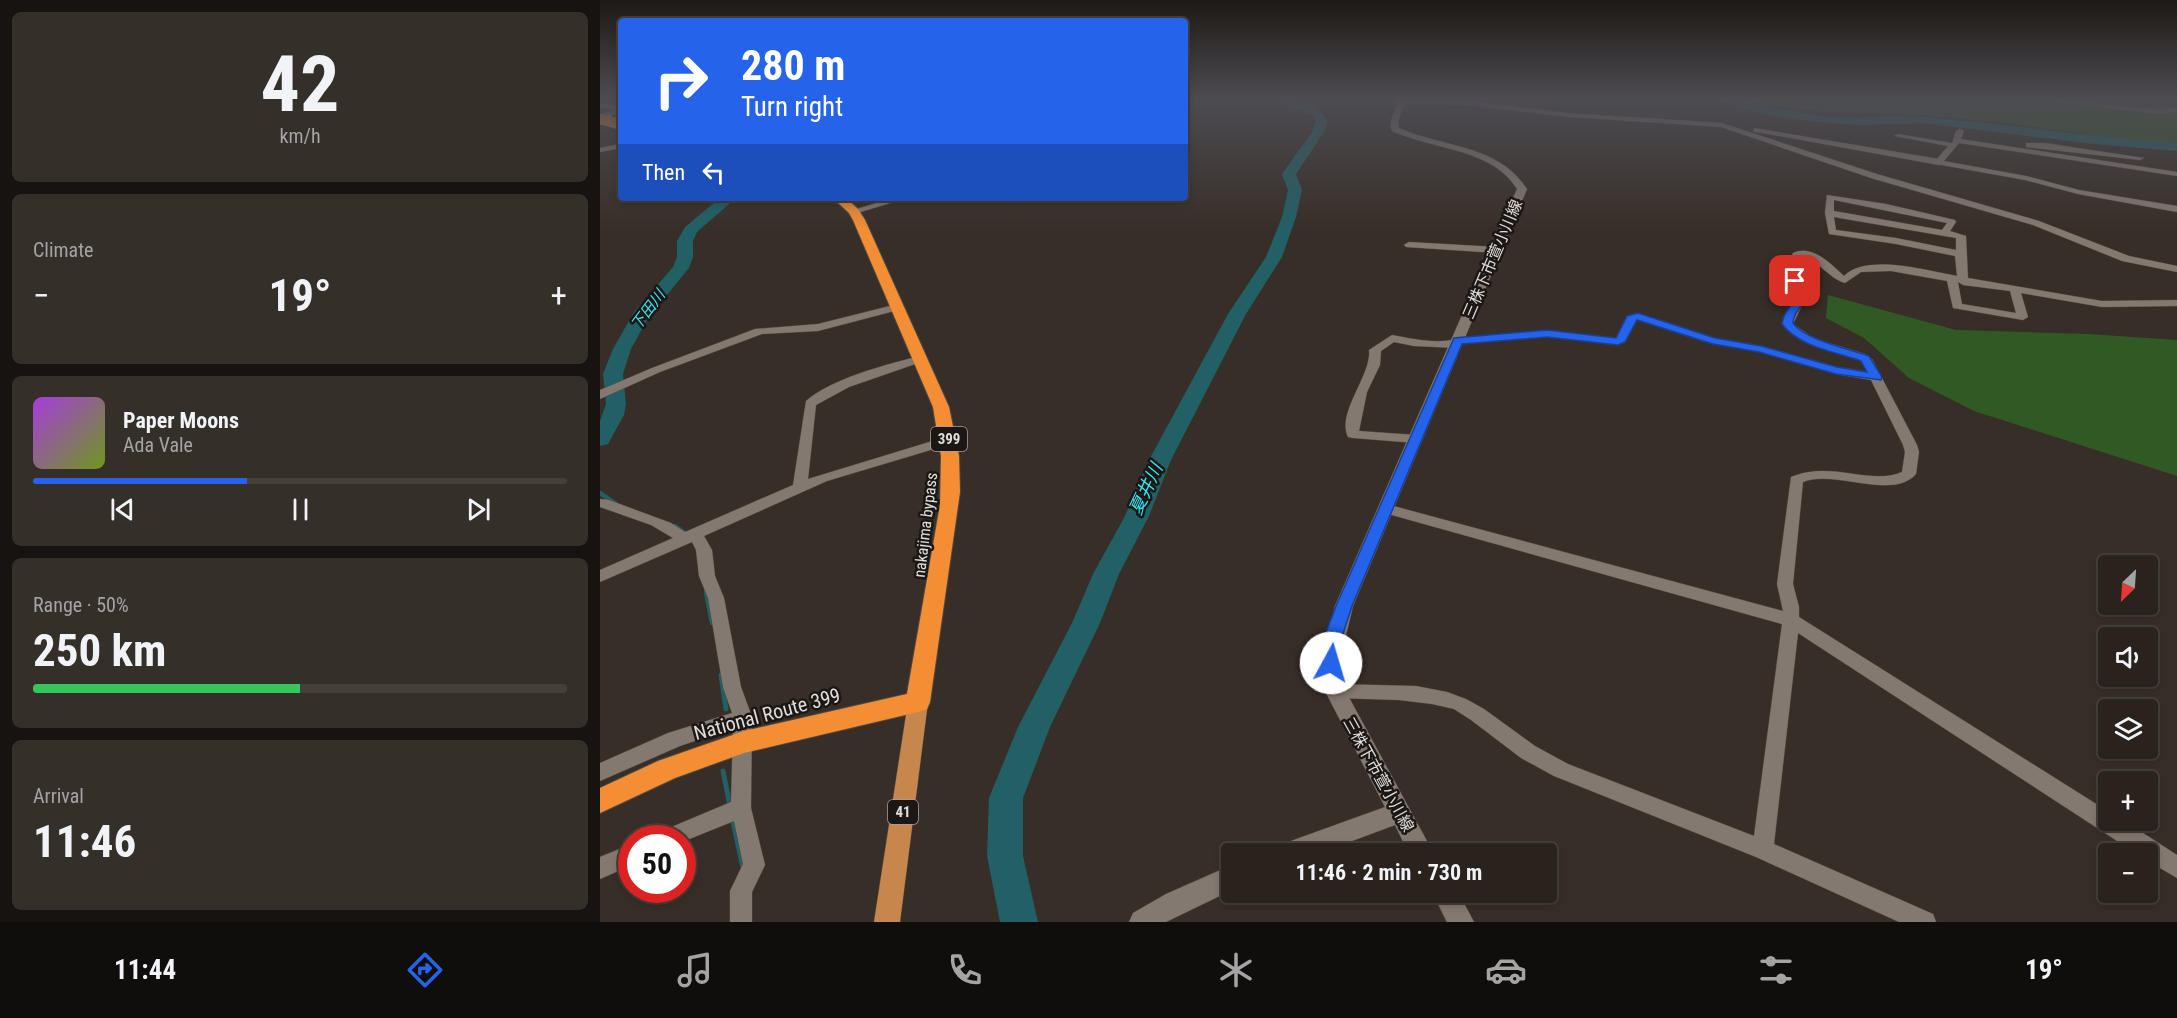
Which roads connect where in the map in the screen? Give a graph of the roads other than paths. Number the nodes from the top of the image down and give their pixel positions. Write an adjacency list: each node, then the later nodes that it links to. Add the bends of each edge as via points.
1 (1437, 143): 23 (street, 三株下市萱小川線, via 1482,158 1518,179 1520,198)
2 (1776, 143): 25 (street, via 2036,222 2132,261)
3 (1828, 143): 9 (street)
4 (1953, 143): 9 (street)
5 (1970, 143): 10 (street, via 1988,150)
6 (2005, 143): 11 (street, via 2140,157)
7 (618, 147): 8 (street)
8 (600, 150)
9 (1939, 162): 18 (street)
10 (2131, 166): 11 (street); 13 (street)
11 (2142, 168): 12 (street)
12 (2177, 174)
13 (2135, 179)
14 (1894, 200): 17 (street)
15 (842, 201): 19 (highway, nakajima bypass / 399)
16 (892, 201): 19 (street)
17 (1886, 207): 20 (street, via 1834,196 1830,197); 21 (street, via 1952,222)
18 (2177, 209)
19 (854, 211): 29 (highway, nakajima bypass / 399)
20 (1830, 213): 21 (street); 24 (street, via 1832,232)
21 (1946, 232): 24 (street, via 1961,236)
22 (1409, 245): 23 (street)
23 (1497, 250): 30 (street, 三株下市萱小川線)
24 (1960, 254): 26 (street)
25 (2177, 269)
26 (1958, 281): 27 (street); 27 (street, via 1957,306 2023,317); 32 (street, via 1875,267 1852,272 1845,280 1811,255 1796,255 1800,274 1792,287 1799,299 1787,324 1805,338 1865,358)
27 (2015, 290): 28 (street, via 2113,305)
28 (2177, 303)
29 (898, 307): 31 (highway, nakajima bypass / 399); 33 (street, via 822,327 759,331)
30 (1457, 343): 32 (street, via 1547,334 1618,342 1631,318 1638,317 1713,341); 34 (street, 三株下市萱小川線); 34 (street, via 1414,343 1392,338 1375,350 1374,372 1364,386 1353,434)
31 (920, 359): 35 (highway, nakajima bypass / 399, via 942,407); 36 (street, via 814,399 810,404)
32 (1876, 377): 41 (street, via 1910,445 1909,474 1890,480 1812,474 1796,480 1785,584)
33 (604, 393)
34 (1416, 438): 38 (street, 三株下市萱小川線)
35 (949, 440): 36 (street); 43 (highway, nakajima bypass / 399, via 953,478 950,506)
36 (801, 487): 39 (street)
37 (604, 503): 39 (street)
38 (1386, 509): 41 (street); 42 (street, 三株下市萱小川線, via 1334,637 1331,663)
39 (689, 536): 40 (street); 44 (street, via 704,550)
40 (600, 576)
41 (1791, 620): 50 (street); 54 (street)
42 (1335, 690): 48 (street, 三株下市萱小川線); 50 (street, via 1436,697 1459,703 1529,753 1561,770)
43 (918, 702): 44 (highway, National Route 399); 59 (main road, 41)
44 (743, 730): 45 (street, via 675,739); 46 (highway, National Route 399); 47 (street)
45 (600, 772)
46 (600, 801)
47 (734, 811): 49 (street); 58 (street, via 754,865 741,891)
48 (1399, 813): 51 (street); 52 (street, 三株下市萱小川線)
49 (696, 827)
50 (1765, 840): 62 (street)
51 (1316, 843)
52 (1416, 843)
53 (618, 860): 55 (street)
54 (2177, 867)
55 (600, 868)
56 (1221, 882): 60 (street)
57 (1450, 903): 61 (street)
58 (741, 922)
59 (887, 922)
60 (1142, 922)
61 (1461, 922)
62 (1925, 922)

